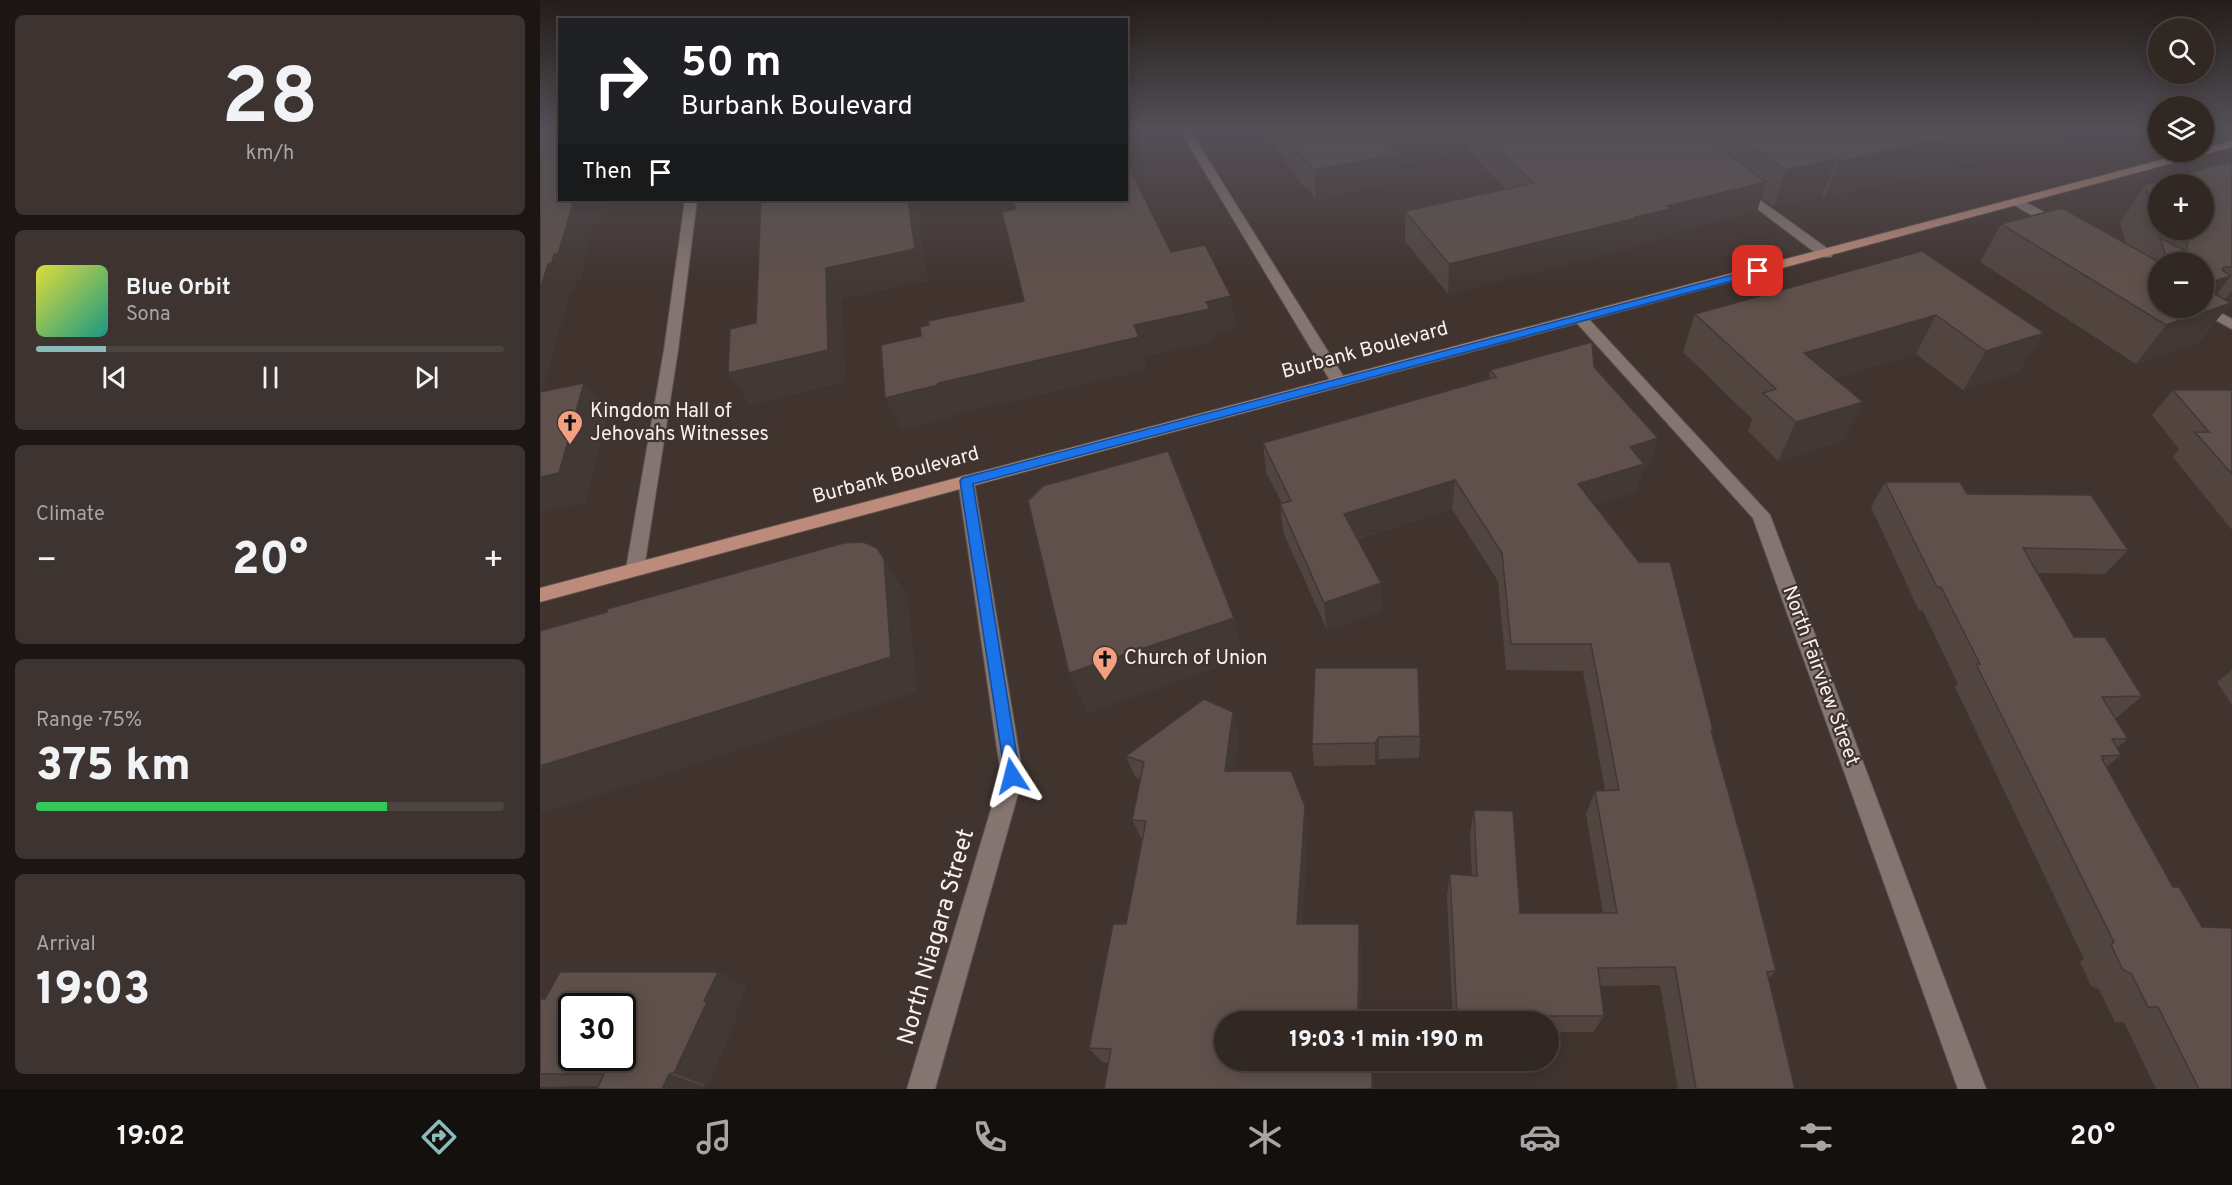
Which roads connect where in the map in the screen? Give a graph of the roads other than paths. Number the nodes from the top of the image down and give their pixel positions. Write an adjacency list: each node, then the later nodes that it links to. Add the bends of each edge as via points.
1 (1215, 180): 11 (street)
2 (2098, 180): 5 (main road, Burbank Boulevard)
3 (1733, 184): 7 (street)
4 (691, 201): 13 (street)
5 (2018, 202): 6 (street); 7 (main road, Burbank Boulevard)
6 (2068, 231)
7 (1826, 254): 9 (main road, Burbank Boulevard)
8 (2214, 315): 10 (street)
9 (1580, 318): 11 (main road, Burbank Boulevard); 16 (street, North Fairview Street, via 1761,514)
10 (2232, 325)
11 (1339, 382): 12 (main road, Burbank Boulevard)
12 (966, 481): 13 (main road, Burbank Boulevard); 15 (street, North Niagara Street, via 1012,776)
13 (636, 569): 14 (main road, Burbank Boulevard)
14 (540, 595)
15 (921, 1089)
16 (1972, 1089)

